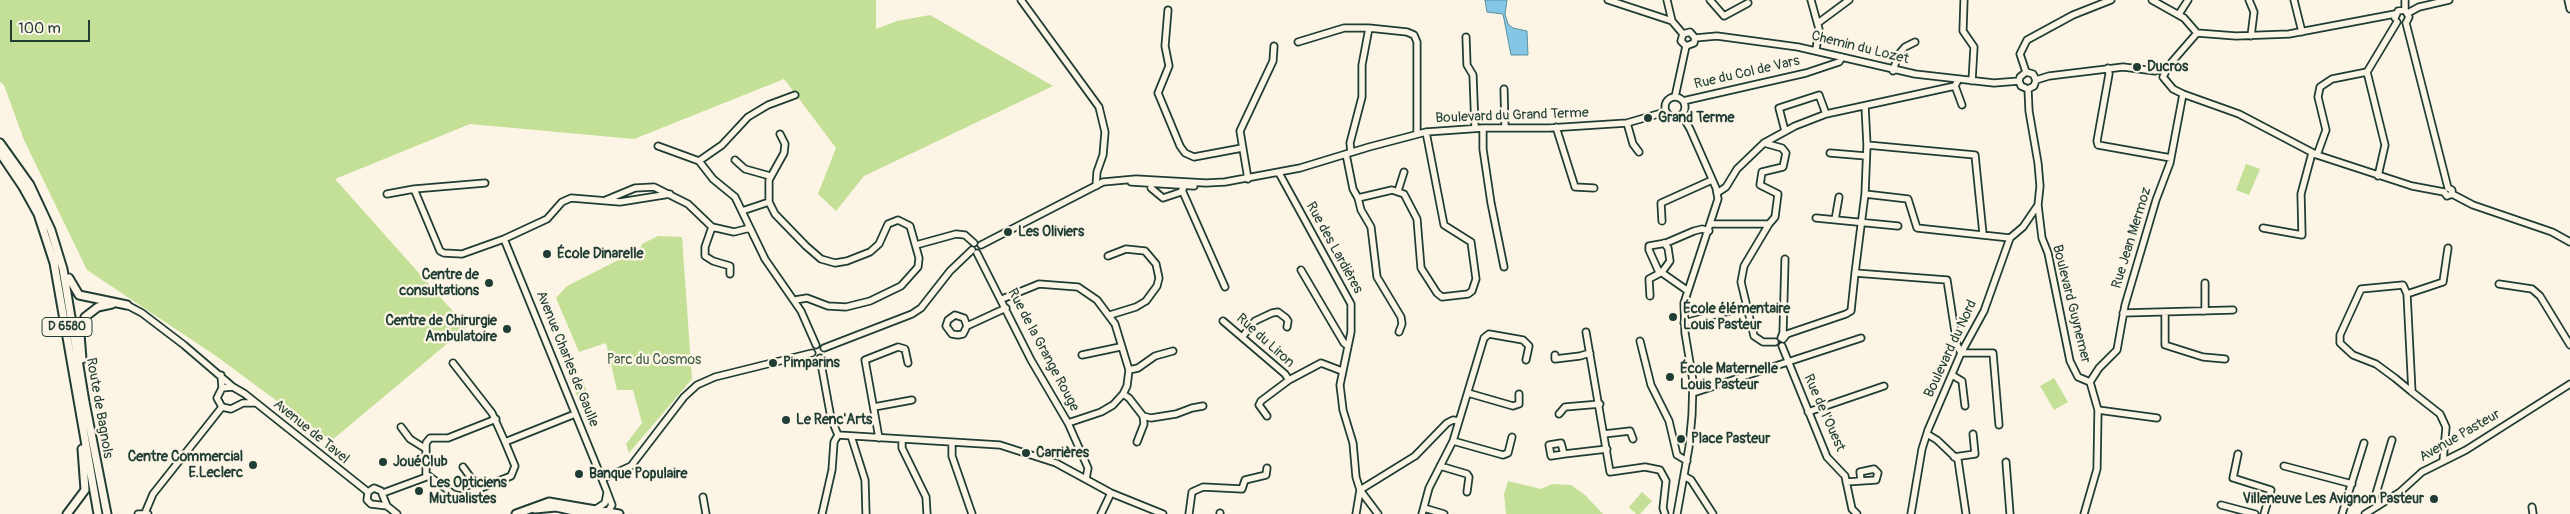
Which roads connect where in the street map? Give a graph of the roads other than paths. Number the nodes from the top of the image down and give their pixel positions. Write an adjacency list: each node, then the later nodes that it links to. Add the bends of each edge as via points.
1 (1021, 0): 94 (street, via 1099,107 1105,132)
2 (1608, 0): 22 (street)
3 (1667, 0): 22 (street)
4 (1710, 0): 16 (street, via 1724,16)
5 (1811, 0): 24 (street)
6 (1849, 0): 24 (street)
7 (1964, 0): 47 (street, via 1964,31 1974,47)
8 (2111, 0): 41 (street, via 2073,15 2027,40 2020,54)
9 (2152, 0): 20 (street)
10 (2188, 0): 20 (street)
11 (2249, 0): 30 (street, via 2254,12)
12 (2294, 0): 27 (street)
13 (2405, 0): 19 (street)
14 (2449, 0): 19 (street)
15 (2568, 0): 17 (street)
16 (1748, 3)
17 (2570, 9)
18 (1168, 10): 75 (street, via 1165,46 1169,66 1158,93 1180,146 1194,157)
19 (2407, 12): 21 (street); 25 (street, via 2409,18)
20 (2179, 14): 28 (street)
21 (2395, 14): 23 (street); 27 (street)
22 (1672, 21): 29 (street)
23 (2397, 22): 25 (street); 42 (street)
24 (1818, 23): 37 (street)
25 (2406, 23): 99 (street)
26 (1369, 28): 33 (street, via 1344,28); 70 (street, via 1407,32 1416,38); 78 (street, via 1362,65 1362,102)
27 (2302, 32): 30 (street)
28 (2197, 33): 30 (street); 43 (street)
29 (1683, 34): 32 (street, via 1690,32); 36 (street, via 1680,41)
30 (2251, 36)
31 (1466, 37): 65 (street, via 1467,65 1473,75)
32 (1695, 38): 36 (street, via 1694,43); 37 (street, Chemin du Lozet, via 1718,36)
33 (1298, 42)
34 (1915, 42): 40 (street, via 1898,55)
35 (1274, 46): 75 (street, via 1273,61 1240,131)
36 (1686, 46): 55 (street)
37 (1816, 50): 38 (street, Chemin du Lozet)
38 (1842, 57): 40 (street, Chemin du Lozet); 56 (street, Rue du Col de Vars, via 1839,62 1806,73)
39 (2108, 68): 43 (street, via 2137,67 2156,71 2157,77); 46 (street); 82 (street, via 2098,145)
40 (1893, 71): 44 (street, Chemin du Lozet)
41 (2026, 72): 46 (street, via 2033,74); 48 (street)
42 (2367, 72): 80 (street, via 2332,79 2325,82 2318,92 2326,130); 88 (street, via 2385,145)
43 (2163, 74): 53 (street, via 2173,88)
44 (1942, 78): 45 (street, Chemin du Lozet); 52 (street)
45 (1958, 80): 47 (street, Chemin du Lozet); 49 (street)
46 (2036, 80): 51 (street)
47 (1972, 81): 48 (street, Chemin du Lozet)
48 (2019, 81): 51 (street, via 2023,88)
49 (1955, 86): 52 (street); 57 (street)
50 (1504, 89): 63 (street)
51 (2028, 89): 108 (street, Boulevard Guynemer, via 2028,111 2040,186)
52 (1934, 90): 58 (street)
53 (2183, 94): 80 (street, via 2239,114); 82 (street, Rue Jean Mermoz)
54 (795, 95): 83 (street, via 748,116 722,145)
55 (1675, 97): 56 (street); 59 (street, via 1667,100)
56 (1684, 101): 61 (street)
57 (1962, 105)
58 (1865, 106): 60 (street); 73 (street)
59 (1665, 112): 61 (street, via 1675,118); 62 (street, Boulevard du Grand Terme)
60 (1826, 114): 67 (street); 67 (street, via 1819,95 1779,108)
61 (1682, 115): 90 (street)
62 (1627, 123): 64 (street, Boulevard du Grand Terme); 76 (street)
63 (1505, 127): 64 (street, Boulevard du Grand Terme); 66 (street, Boulevard du Grand Terme)
64 (1556, 127): 97 (street, via 1575,187)
65 (1475, 128): 66 (street, Boulevard du Grand Terme); 68 (street, Boulevard du Grand Terme)
66 (1483, 128): 132 (street, via 1491,203)
67 (1785, 131): 72 (street)
68 (1426, 132): 70 (street, Boulevard du Grand Terme); 98 (street, via 1444,225 1471,242 1476,279 1472,290 1454,297 1442,297 1437,293 1421,268 1415,212)
69 (780, 134): 87 (street, via 785,144 784,153)
70 (1417, 134): 78 (street, Boulevard du Grand Terme)
71 (0, 143): 93 (main road, Route de Bagnols / D 6580)
72 (1764, 143): 100 (street); 115 (street, via 1782,148 1786,153 1783,167 1762,172 1760,184 1778,194 1775,217)
73 (1867, 145): 81 (street); 121 (street, via 1975,155)
74 (658, 146): 83 (street)
75 (1242, 148): 89 (street)
76 (1639, 152)
77 (0, 153): 196 (main road, Route de Bagnols / D 6580, via 38,214 49,244 65,314)
78 (1348, 153): 86 (street, Boulevard du Grand Terme); 105 (street, via 1352,189)
79 (1830, 153): 81 (street)
80 (2314, 154): 88 (street); 119 (street, via 2301,194 2302,235)
81 (1866, 156): 103 (street)
82 (2171, 158): 151 (street, Rue Jean Mermoz)
83 (699, 160): 109 (street, via 713,179 734,197)
84 (735, 160): 87 (street, via 745,169)
85 (1404, 172): 98 (street)
86 (1279, 173): 89 (street, Boulevard du Grand Terme); 165 (street, Rue des Lardières, via 1347,292 1352,313)
87 (770, 176): 107 (street)
88 (2378, 176): 99 (street, via 2439,193)
89 (1248, 179): 95 (street, Boulevard du Grand Terme)
90 (1712, 180): 100 (street); 112 (street, via 1661,203)
91 (1151, 182): 94 (street, Boulevard du Grand Terme); 95 (street, Boulevard du Grand Terme); 95 (street, via 1151,188 1163,198)
92 (485, 183): 96 (street)
93 (30, 185): 145 (main road, via 52,226 75,291 87,298); 198 (main road, Route de Bagnols / D 6580, via 52,230 63,269)
94 (1096, 186): 126 (street, Boulevard du Grand Terme)
95 (1183, 186): 139 (street)
96 (414, 188): 101 (street); 123 (street, via 436,245 444,253 467,253)
97 (1594, 188)
98 (1398, 190): 105 (street)
99 (2446, 190): 124 (street, via 2449,196 2452,194 2552,232)
100 (1717, 193): 114 (street, via 1718,204)
101 (387, 194)
102 (670, 194): 106 (street, via 620,202); 106 (street, via 654,187 635,188); 117 (street, via 688,204)
103 (1865, 194): 113 (street); 121 (street, via 1908,199 1917,228)
104 (1839, 196): 111 (street)
105 (1358, 198): 157 (street, via 1371,227 1377,277 1401,317)
106 (603, 201): 123 (street, via 567,199 547,219)
107 (769, 202): 109 (street); 127 (street, via 775,214 821,259 835,263 870,252 879,244 892,221 907,223)
108 (2038, 205): 122 (street, Boulevard du Nord, via 2023,227); 185 (street, Boulevard Guynemer, via 2067,352 2075,373)
109 (742, 211): 118 (street)
110 (1816, 218): 111 (street)
111 (1835, 220): 113 (street)
112 (1662, 221)
113 (1862, 222): 116 (street); 135 (street)
114 (1711, 224): 115 (street); 120 (street)
115 (1769, 224): 146 (street, via 1742,272)
116 (1898, 226)
117 (712, 227): 118 (street, via 734,232); 136 (street, via 706,256 730,266)
118 (750, 228): 144 (street, via 766,259)
119 (2263, 228)
120 (1709, 231): 125 (street, via 1694,231); 140 (street)
121 (1982, 234): 122 (street)
122 (2010, 238): 171 (street, Boulevard du Nord, via 1984,311)
123 (504, 239): 208 (street, Avenue Charles de Gaulle)
124 (2570, 242)
125 (1664, 243): 134 (street, via 1670,261); 134 (street, via 1649,248 1655,267)
126 (978, 244): 127 (street, via 965,235 956,234); 129 (street)
127 (916, 245): 144 (street, via 918,267 891,292 846,307 828,306 808,298)
128 (2448, 248): 141 (street, via 2443,282)
129 (975, 252): 143 (street, Rue de la Grange Rouge); 167 (street, via 950,271 926,302 912,314)
130 (1108, 256): 152 (street, via 1126,249 1145,252 1156,264 1159,278 1146,301)
131 (1785, 259): 162 (street)
132 (1504, 267)
133 (1301, 270): 165 (street)
134 (1662, 272): 140 (street); 142 (street, via 1649,279)
135 (1855, 273): 162 (street, via 1851,311 1787,334); 171 (street, via 1947,280)
136 (730, 274)
137 (2205, 283): 149 (street)
138 (2499, 284): 164 (street, via 2532,289 2540,296)
139 (1225, 287)
140 (1688, 290): 154 (street, via 1684,302)
141 (2407, 294): 191 (street); 191 (street, via 2403,286 2361,289 2340,339 2345,349 2376,364)
142 (1650, 296)
143 (1002, 299): 147 (street, Rue de la Grange Rouge); 152 (street, via 1039,284 1065,284 1087,292)
144 (795, 300): 163 (street)
145 (127, 305): 182 (street, via 155,322); 198 (main road, via 98,307 81,324)
146 (1745, 307): 154 (street); 162 (street, via 1754,336 1763,342)
147 (1006, 308): 155 (street); 215 (street, Rue de la Grange Rouge)
148 (2233, 310): 149 (street)
149 (2205, 311): 150 (street)
150 (2164, 312): 151 (street); 175 (street, via 2166,345)
151 (2123, 313): 185 (street, Rue Jean Mermoz, via 2117,350)
152 (1110, 315): 166 (street)
153 (1223, 321): 159 (street, Rue du Liron)
154 (1684, 323): 193 (street)
155 (968, 326)
156 (1287, 327): 159 (street, via 1286,318 1278,312 1272,313 1255,321)
157 (1399, 332)
158 (1586, 332): 170 (street)
159 (1243, 336): 184 (street, Rue du Liron)
160 (1861, 338): 177 (street)
161 (1640, 341): 238 (street, via 1651,385 1669,422 1677,455)
162 (1782, 341): 177 (street, Rue de l'Ouest)
163 (816, 345): 167 (street); 169 (street)
164 (2570, 345)
165 (1348, 346): 181 (street, Rue des Lardières)
166 (1120, 347): 173 (street); 180 (street)
167 (824, 348): 174 (street)
168 (1173, 351): 180 (street, via 1155,356 1138,368)
169 (812, 353): 174 (street); 249 (street, via 715,377 697,385 631,466)
170 (1590, 353): 172 (street, via 1555,359); 201 (street)
171 (1961, 353): 183 (street, Boulevard du Nord); 216 (street, via 1993,353)
172 (1555, 354)
173 (1082, 355)
174 (820, 358): 221 (street, via 831,418)
175 (2226, 359)
176 (1526, 360): 192 (street, via 1529,346 1522,340 1489,334 1484,338)
177 (1788, 362): 193 (street); 207 (street, Rue de l'Ouest)
178 (453, 363): 213 (street)
179 (908, 363): 205 (street, via 905,349 898,347 865,360)
180 (1129, 370): 194 (street)
181 (1342, 371): 184 (street, via 1321,363); 255 (street, Rue des Lardières, via 1343,410 1353,443)
182 (221, 375): 188 (street); 189 (street)
183 (1952, 376): 203 (street, via 1962,381); 219 (street, Boulevard du Nord)
184 (1289, 380): 211 (street, via 1260,401 1259,405)
185 (2090, 382): 206 (street, Boulevard Guynemer)
186 (2570, 384): 239 (street, Avenue Pasteur, via 2466,450)
187 (1884, 386): 207 (street)
188 (233, 387): 189 (street); 190 (street)
189 (222, 388): 204 (street, via 217,398)
190 (239, 391): 199 (street); 200 (street, Avenue de Tavel)
191 (2412, 392): 239 (street, via 2444,420)
192 (1468, 393): 195 (street, via 1513,406 1519,404); 214 (street)
193 (1693, 393): 238 (street, via 1692,433)
194 (1123, 394): 210 (street); 215 (street, via 1101,412)
195 (1519, 394)
196 (77, 397): 268 (main road, via 85,486 83,494); 269 (main road, Route de Bagnols / D 6580)
197 (912, 400): 205 (street)
198 (85, 402): 270 (main road, Route de Bagnols / D 6580)
199 (239, 404): 200 (street); 204 (street, via 231,410)
200 (256, 404): 256 (street, Avenue de Tavel)
201 (1600, 404): 209 (street, via 1565,407); 218 (street)
202 (1203, 406): 210 (street, via 1162,417)
203 (1965, 406)
204 (222, 407): 272 (street, via 154,494)
205 (874, 407): 224 (street)
206 (2098, 410): 212 (street); 295 (street, Boulevard Guynemer, via 2097,469)
207 (1808, 412): 252 (street, Rue de l'Ouest, via 1827,457 1845,476)
208 (575, 414): 229 (street); 249 (street, Avenue Charles de Gaulle)
209 (1559, 414)
210 (1143, 416): 230 (street)
211 (1267, 416)
212 (2157, 418)
213 (496, 419): 229 (street); 233 (street, via 448,438 430,438)
214 (1459, 422): 228 (street); 255 (street, via 1447,423 1415,456)
215 (1068, 423): 240 (street, Rue de la Grange Rouge)
216 (1999, 425)
217 (401, 427): 233 (street, via 410,439)
218 (1604, 434): 225 (street, via 1630,431); 234 (street)
219 (1927, 434): 237 (street); 292 (street, Boulevard du Nord)
220 (1973, 434): 237 (street, via 1975,454)
221 (838, 435): 222 (street); 278 (street, via 834,442 832,470)
222 (851, 436): 224 (street); 279 (street, via 865,480)
223 (1512, 437): 228 (street, via 1508,453 1503,455)
224 (879, 438): 226 (street)
225 (1632, 439)
226 (902, 440): 231 (street); 280 (street, via 902,448 926,497)
227 (2392, 440): 262 (street, via 2375,497)
228 (1453, 441): 242 (street)
229 (505, 442): 254 (street, via 515,466 513,474)
230 (1138, 442)
231 (952, 443): 246 (street, via 1000,446 1056,463); 281 (street, via 952,456)
232 (2364, 444): 253 (street)
233 (426, 449): 247 (street)
234 (1606, 449): 235 (street); 288 (street, via 1610,472 1650,467 1663,473 1667,485)
235 (1564, 454)
236 (2238, 454): 297 (street, via 2233,478 2271,490)
237 (1954, 457): 293 (street, via 1960,469)
238 (1687, 461): 248 (street)
239 (2443, 461): 262 (street, Avenue Pasteur)
240 (1084, 462): 246 (street); 250 (street, Rue de la Grange Rouge, via 1088,468)
241 (2006, 462): 294 (street)
242 (1440, 466): 257 (street, via 1467,474); 267 (street)
243 (2284, 466): 253 (street)
244 (464, 467): 254 (street)
245 (1267, 468): 284 (street, via 1266,475 1245,480 1242,489 1203,487 1192,492)
246 (1079, 474): 250 (street)
247 (426, 476): 254 (street, via 457,496); 260 (street)
248 (1684, 476): 289 (street); 290 (street, via 1691,480)
249 (602, 479): 266 (street, Avenue Charles de Gaulle, via 606,489)
250 (1086, 479): 258 (street)
251 (1861, 481): 252 (street)
252 (1846, 482): 291 (street, Rue de l'Ouest, via 1852,509)
253 (2352, 484): 298 (street)
254 (479, 489)
255 (1360, 490): 285 (street, Rue des Lardières); 286 (street)
256 (368, 492): 260 (street, via 374,488); 260 (street, Avenue de Tavel, via 369,502 373,505)
257 (1467, 492)
258 (1111, 493): 282 (street); 283 (street)
259 (703, 497): 277 (street)
260 (382, 499): 273 (street)
261 (2221, 505): 296 (street)
262 (2378, 506): 299 (street, Avenue Pasteur)
263 (2532, 507): 300 (street)
264 (562, 508): 265 (main road); 266 (street); 275 (main road)
265 (527, 510): 266 (main road, via 549,502); 274 (main road)
266 (605, 510): 276 (main road)
267 (1423, 511): 287 (street)
268 (67, 514)
269 (98, 514)
270 (107, 514)
271 (138, 514): 272 (street)
272 (147, 514)
273 (397, 514)
274 (516, 514)
275 (586, 514)
276 (619, 514)
277 (706, 514)
278 (822, 514)
279 (866, 514)
280 (928, 514)
281 (972, 514)
282 (1101, 514)
283 (1163, 514)
284 (1189, 514)
285 (1356, 514)
286 (1378, 514)
287 (1444, 514)
288 (1665, 514)
289 (1677, 514)
290 (1714, 514)
291 (1858, 514)
292 (1911, 514)
293 (1966, 514)
294 (2010, 514)
295 (2084, 514)
296 (2255, 514)
297 (2264, 514)
298 (2342, 514)
299 (2365, 514)
300 (2533, 514)

